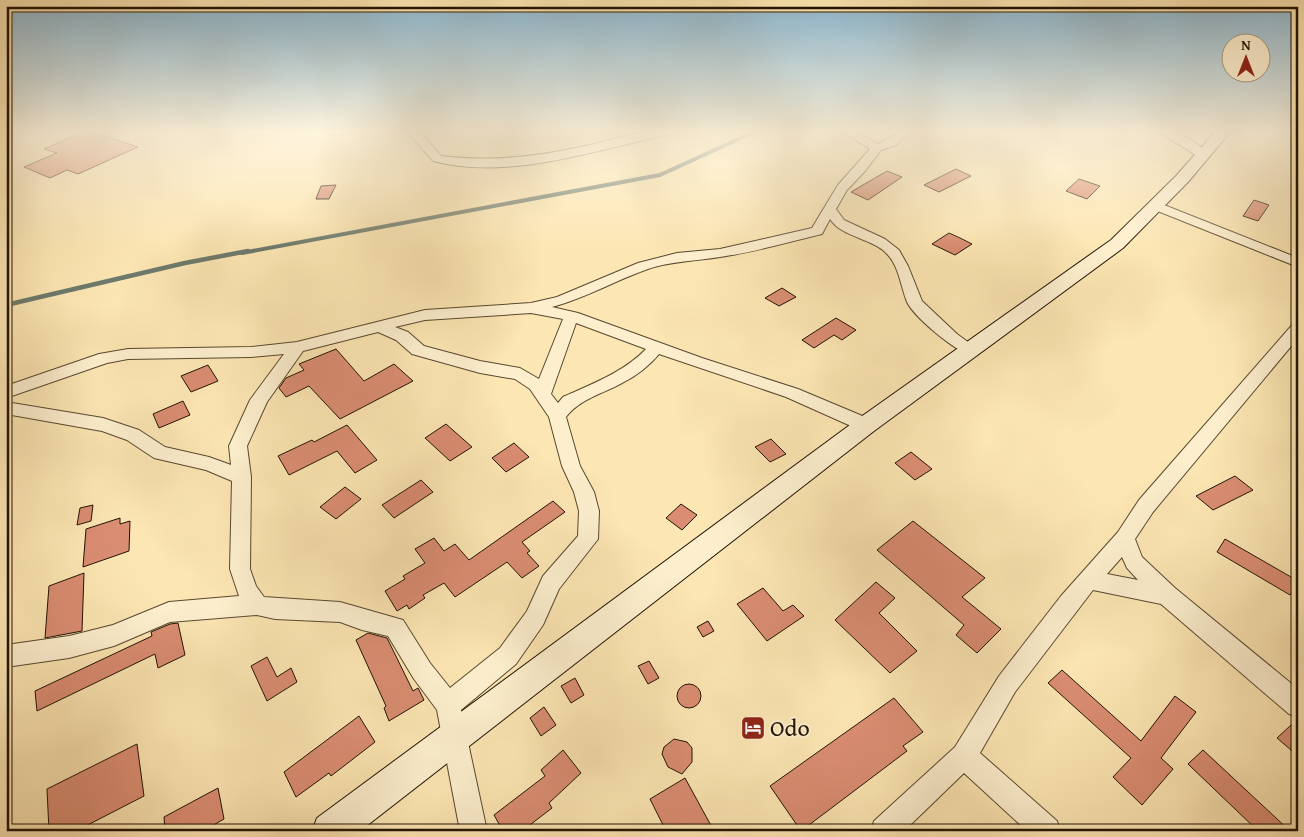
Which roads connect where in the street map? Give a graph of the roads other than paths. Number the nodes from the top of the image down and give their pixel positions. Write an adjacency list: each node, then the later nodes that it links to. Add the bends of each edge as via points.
1 (860, 170): 4 (street, via 842,188)
2 (1190, 170): 3 (street)
3 (1154, 205): 5 (street); 12 (street, via 1117,244)
4 (831, 210): 6 (street, via 817,230 762,245 677,257 643,266 562,300); 12 (street, via 839,223 880,242 894,253 914,303 951,338)
5 (1298, 263)
6 (531, 308): 7 (street); 8 (street, via 425,315)
7 (573, 316): 11 (street); 14 (street)
8 (380, 327): 10 (street); 14 (street, via 402,336 418,350 520,374 536,385)
9 (1298, 328): 19 (street, via 1146,506)
10 (297, 347): 13 (street, via 251,352 128,354 105,358); 18 (street, via 260,400 238,446)
11 (657, 348): 16 (street, via 617,379 569,401); 17 (street, via 792,392)
12 (971, 350): 17 (street)
13 (6, 392)
14 (542, 395): 16 (street)
15 (6, 408): 18 (street, via 103,425 133,435 160,453 209,464)
16 (558, 416): 24 (street, via 571,466 589,511 588,539 551,583 535,618 508,656)
17 (866, 425): 26 (street)
18 (242, 477): 22 (street, via 240,569 247,591)
19 (1125, 538): 20 (street); 21 (street, via 1134,562)
20 (1089, 580): 21 (street); 27 (street, via 1007,684)
21 (1167, 595): 25 (street)
22 (258, 605): 23 (street, via 170,612 69,647); 24 (street, via 274,609 340,612 395,627)
23 (6, 656)
24 (448, 705): 26 (street)
25 (1298, 705)
26 (456, 738): 28 (street); 29 (street)
27 (964, 756): 30 (street); 31 (street)
28 (330, 831)
29 (474, 831)
30 (884, 831)
31 (1047, 831)

